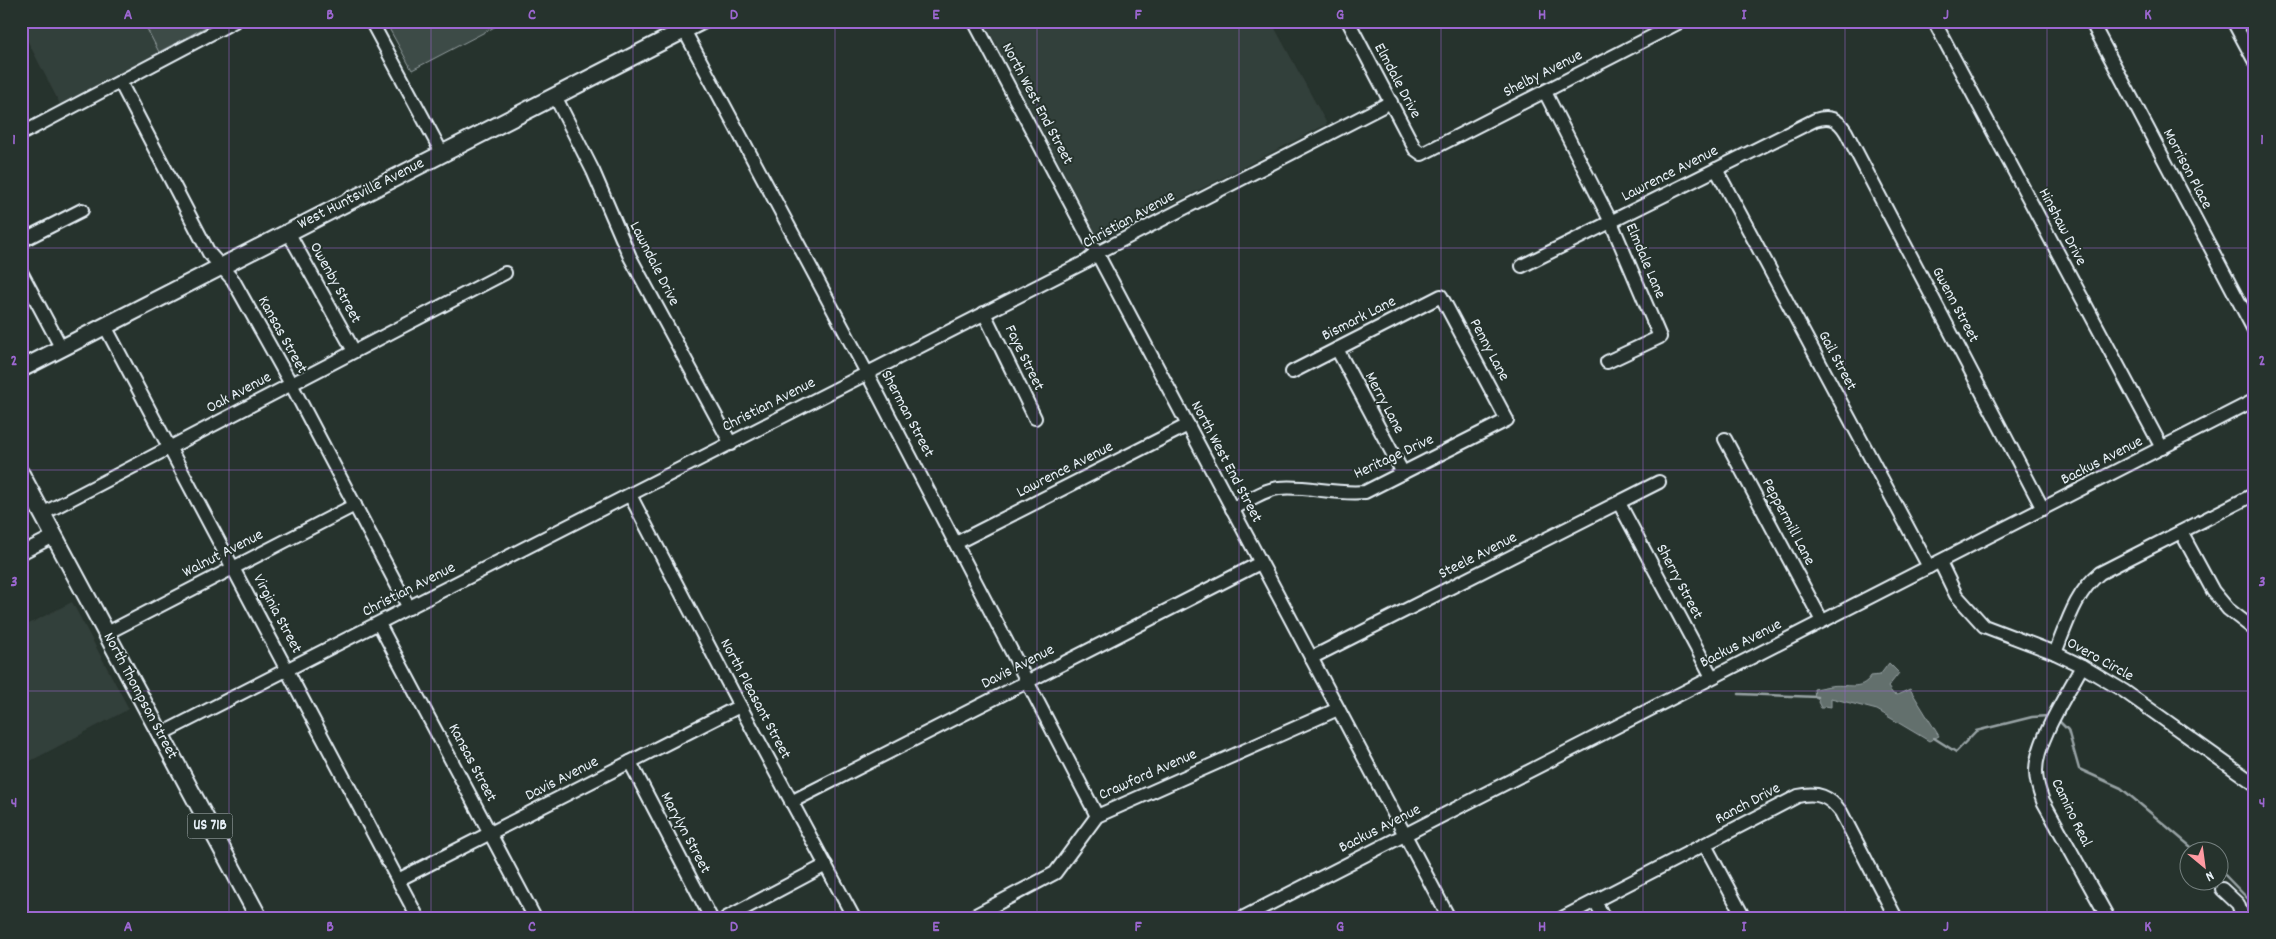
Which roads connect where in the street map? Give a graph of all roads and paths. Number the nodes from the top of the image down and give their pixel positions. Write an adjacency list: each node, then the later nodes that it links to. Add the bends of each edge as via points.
1 (234, 21): 12 (street)
2 (371, 21): 18 (street)
3 (702, 21): 10 (main road, West Huntsville Avenue)
4 (974, 21): 25 (street, North West End Street)
5 (1682, 21): 13 (street, Shelby Avenue)
6 (1934, 21): 49 (street, Hinshaw Drive)
7 (2091, 21): 33 (street, Morrison Place)
8 (2233, 21): 11 (street)
9 (1353, 23): 15 (street, Elmdale Drive)
10 (684, 30): 14 (main road, West Huntsville Avenue); 40 (street, Sherman Street)
11 (2255, 62)
12 (120, 82): 17 (street); 26 (street, Kansas Street, via 209,253)
13 (1545, 92): 19 (street, Shelby Avenue); 22 (street, Elmdale Lane)
14 (555, 96): 18 (main road, West Huntsville Avenue); 47 (street, Lawndale Drive, via 594,171 630,257)
15 (1391, 102): 19 (street, Elmdale Drive); 25 (street, Christian Avenue)
16 (1834, 118): 20 (street, Lawrence Avenue, via 1815,120); 58 (street, Gwenn Street, via 1846,132)
17 (21, 134)
18 (442, 153): 23 (main road, West Huntsville Avenue)
19 (1419, 154)
20 (1716, 169): 22 (street, Lawrence Avenue); 65 (street, Gail Street)
21 (82, 210): 24 (street)
22 (1611, 222): 27 (street, Lawrence Avenue); 37 (street, Elmdale Lane, via 1660,337)
23 (288, 232): 26 (main road, West Huntsville Avenue); 36 (street, Owenby Street)
24 (21, 241)
25 (1097, 253): 31 (street, Christian Avenue); 45 (street, North West End Street)
26 (221, 266): 32 (main road, West Huntsville Avenue); 41 (street, Kansas Street, via 233,280)
27 (1522, 266)
28 (21, 272): 34 (street)
29 (505, 273): 36 (street, Oak Avenue)
30 (1441, 296): 35 (street, Bismark Lane); 44 (street, Penny Lane)
31 (984, 313): 40 (street, Christian Avenue); 43 (street, Faye Street)
32 (105, 326): 34 (main road, West Huntsville Avenue); 48 (street, Virginia Street)
33 (2255, 332)
34 (62, 348): 38 (main road, West Huntsville Avenue)
35 (1337, 349): 39 (street, Bismark Lane); 50 (street, Merry Lane)
36 (354, 351): 41 (street, Oak Avenue)
37 (1607, 362)
38 (21, 369)
39 (1292, 372)
40 (867, 373): 47 (street, Christian Avenue); 62 (street, Sherman Street)
41 (291, 384): 48 (street, Oak Avenue); 56 (street, Kansas Street)
42 (2255, 400): 49 (street, Backus Avenue)
43 (1035, 418)
44 (1507, 420): 50 (street, Heritage Drive)
45 (1188, 425): 57 (street, North West End Street); 62 (street, Lawrence Avenue)
46 (1725, 438): 68 (street, Peppermill Lane)
47 (731, 444): 53 (street, Christian Avenue)
48 (170, 447): 59 (street, Oak Avenue); 66 (street, Virginia Street)
49 (2162, 448): 58 (street, Backus Avenue)
50 (1403, 473): 57 (street, Heritage Drive, via 1365,492 1346,494 1278,488)
51 (21, 474): 59 (main road, North Thompson Street / US 71B)
52 (1659, 482): 55 (street, Steele Avenue)
53 (630, 494): 67 (street, Christian Avenue); 78 (street, North Pleasant Street)
54 (2255, 494): 60 (street)
55 (1619, 503): 73 (street, Steele Avenue); 76 (street, Sherry Street)
56 (355, 505): 66 (street, Walnut Avenue); 67 (street, Kansas Street)
57 (1232, 509): 64 (street, North West End Street)
58 (2043, 509): 65 (street, Backus Avenue)
59 (42, 514): 61 (main road, North Thompson Street / US 71B)
60 (2181, 532): 70 (street, via 2212,591 2228,609); 72 (street, via 2100,573 2086,584)
61 (54, 536): 63 (street); 71 (main road, North Thompson Street / US 71B)
62 (956, 543): 77 (street, Sherman Street)
63 (21, 553)
64 (1260, 563): 73 (street, North West End Street); 77 (street, Davis Avenue)
65 (1934, 565): 68 (street, Backus Avenue); 72 (street, Overo Circle, via 1984,626)
66 (234, 567): 71 (street, Walnut Avenue); 75 (street, Virginia Street)
67 (410, 608): 69 (street, Christian Avenue)
68 (1822, 621): 76 (street, Backus Avenue)
69 (380, 624): 75 (street, Christian Avenue); 85 (street, Kansas Street)
70 (2255, 630)
71 (106, 633): 80 (main road, North Thompson Street / US 71B)
72 (2055, 653): 74 (street, Overo Circle)
73 (1312, 658): 79 (street, North West End Street)
74 (2082, 666): 82 (street, Overo Circle, via 2124,691); 105 (street, Camino Real, via 2043,742 2038,757 2037,786)
75 (288, 670): 80 (street, Christian Avenue); 89 (street, Virginia Street)
76 (1712, 677): 86 (street, Backus Avenue)
77 (1028, 680): 83 (street, Davis Avenue); 84 (street, Sherman Street)
78 (740, 706): 81 (street, Davis Avenue); 83 (street, North Pleasant Street)
79 (1338, 709): 84 (street, Crawford Avenue); 86 (street, North West End Street)
80 (160, 734): 92 (main road, North Thompson Street / US 71B)
81 (630, 762): 85 (street, Davis Avenue); 95 (street, Marylyn Street)
82 (2255, 784)
83 (791, 802): 88 (street, North Pleasant Street)
84 (1097, 816): 98 (street, Crawford Avenue, via 1055,874)
85 (490, 833): 89 (street, Davis Avenue); 94 (street, Kansas Street)
86 (1405, 834): 99 (street, Backus Avenue); 100 (street, North West End Street)
87 (1705, 845): 91 (street, Ranch Drive); 103 (street); 104 (street, Ranch Drive, via 1798,796 1822,795 1833,801 1840,812)
88 (826, 865): 96 (street); 97 (street, North Pleasant Street)
89 (398, 880): 93 (street, Virginia Street)
90 (2225, 892): 106 (street, via 2238,904)
91 (1595, 901): 101 (street, Ranch Drive); 102 (street)
92 (259, 918)
93 (418, 918)
94 (535, 918)
95 (711, 918)
96 (726, 918)
97 (854, 918)
98 (970, 918)
99 (1242, 918)
100 (1449, 918)
101 (1562, 918)
102 (1604, 918)
103 (1744, 918)
104 (1896, 918)
105 (2108, 918)
106 (2243, 918)

